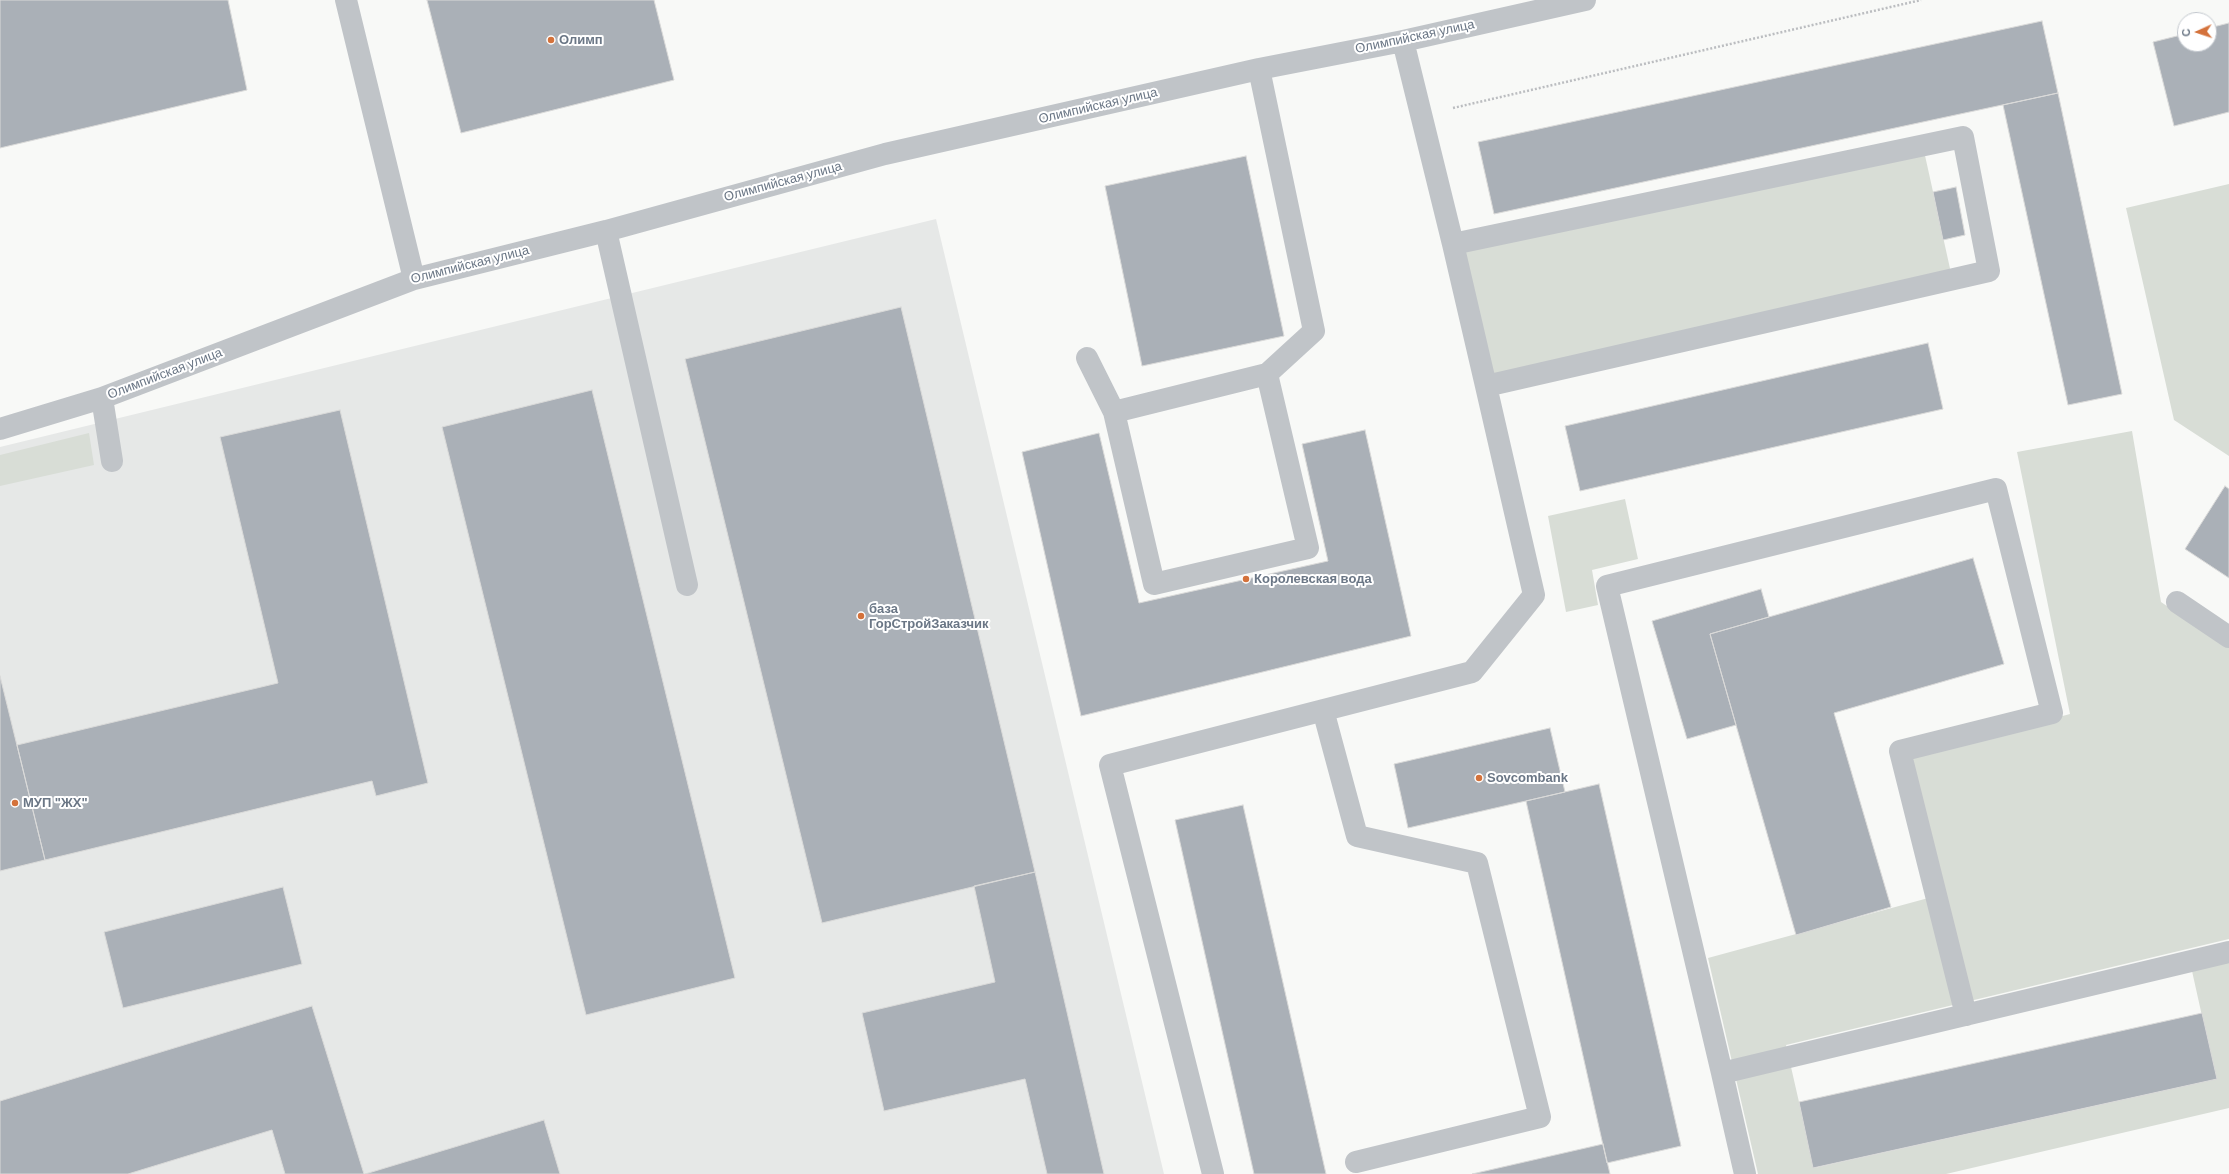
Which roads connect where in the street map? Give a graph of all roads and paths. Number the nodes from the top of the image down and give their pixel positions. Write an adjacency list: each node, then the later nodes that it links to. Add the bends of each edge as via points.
1 (346, 0): 9 (street)
2 (1585, 0): 4 (street, Олимпийская улица)
3 (1921, 0): 6 (path)
4 (1403, 41): 5 (street, Олимпийская улица); 6 (street)
5 (1259, 69): 7 (street, Олимпийская улица, via 885,154); 11 (street, via 1314,331)
6 (1422, 115): 8 (street)
7 (606, 231): 9 (street, Олимпийская улица); 17 (street)
8 (1453, 244): 12 (street); 12 (street, via 1963,137 1989,271)
9 (414, 279): 13 (street, Олимпийская улица)
10 (1087, 358): 14 (street)
11 (1267, 374): 14 (street); 14 (street, via 1308,548 1154,584)
12 (1486, 386): 20 (street, via 1534,595 1472,672)
13 (102, 398): 15 (street, Олимпийская улица); 16 (street)
14 (1114, 412)
15 (0, 430)
16 (112, 460)
17 (687, 585)
18 (2177, 602): 19 (street)
19 (2229, 638)
20 (1323, 710): 24 (street, via 1357,836 1477,863 1540,1117); 25 (street, via 1110,765)
21 (2229, 952): 22 (street)
22 (1966, 1015): 23 (street); 23 (street, via 1900,751 2052,713 1996,489 1607,586)
23 (1722, 1073): 26 (street)
24 (1356, 1162)
25 (1213, 1174)
26 (1745, 1174)

